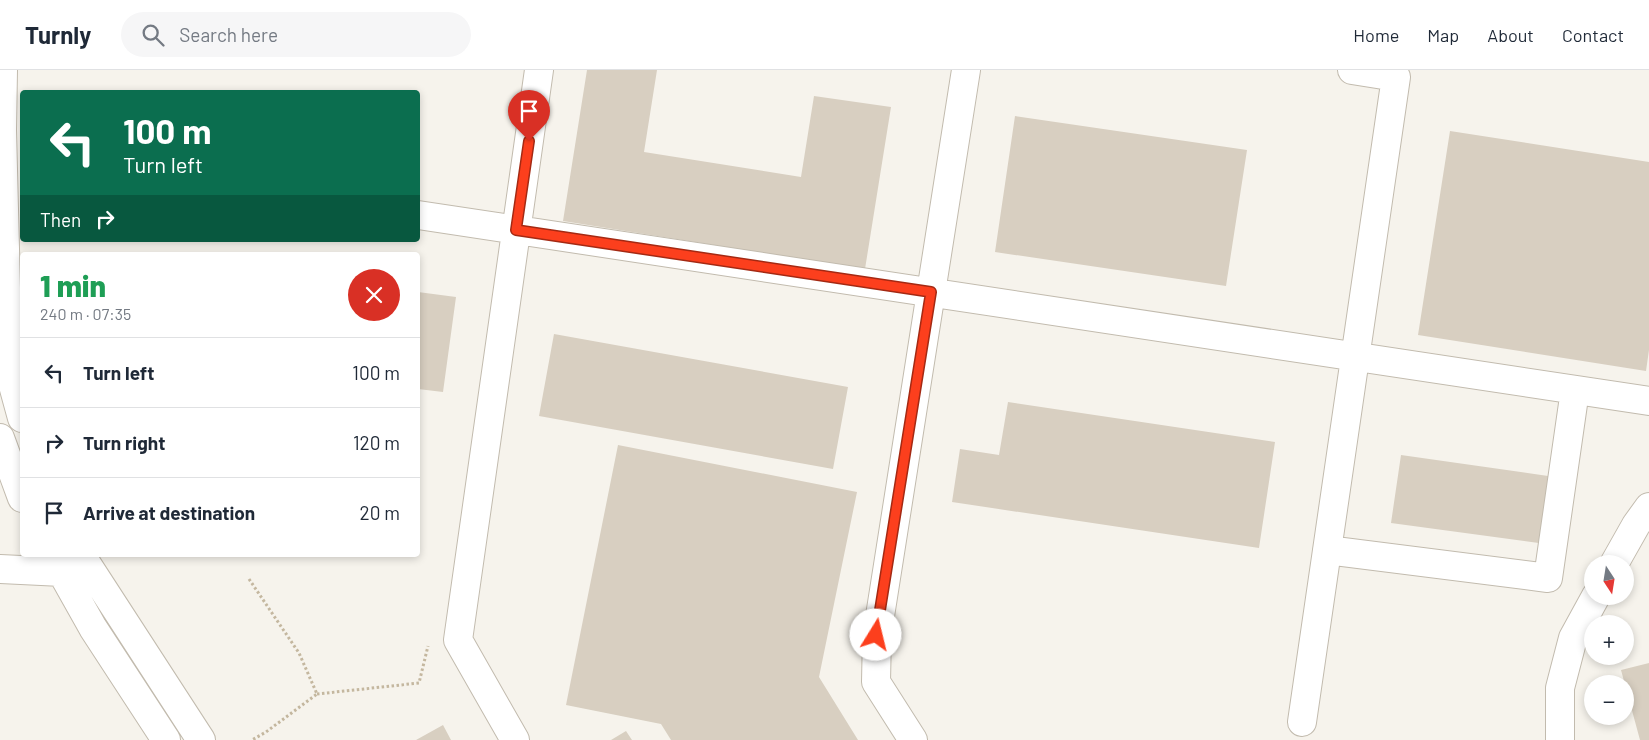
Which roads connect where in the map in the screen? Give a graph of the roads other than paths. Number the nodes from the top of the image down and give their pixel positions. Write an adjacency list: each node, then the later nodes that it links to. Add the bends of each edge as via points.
1 (3, 70): 11 (street, via 8,368)
2 (539, 70): 6 (street)
3 (966, 70): 7 (street)
4 (1352, 70): 8 (street, via 1396,77)
5 (420, 215): 6 (street)
6 (516, 230): 7 (street); 23 (street, via 458,640)
7 (931, 292): 8 (street); 24 (street, via 876,635 876,682)
8 (1355, 357): 9 (street); 15 (street)
9 (1575, 390): 10 (street); 15 (street, via 1548,578)
10 (1649, 401)
11 (20, 411)
12 (0, 438): 13 (street)
13 (20, 493)
14 (1649, 507): 16 (street)
15 (1327, 550): 20 (street)
16 (1619, 555)
17 (65, 561): 18 (street); 21 (street, via 93,628); 22 (street)
18 (0, 569)
19 (1591, 605): 25 (street, via 1573,638 1560,688)
20 (1302, 722)
21 (166, 740)
22 (201, 740)
23 (515, 740)
24 (913, 740)
25 (1560, 740)

